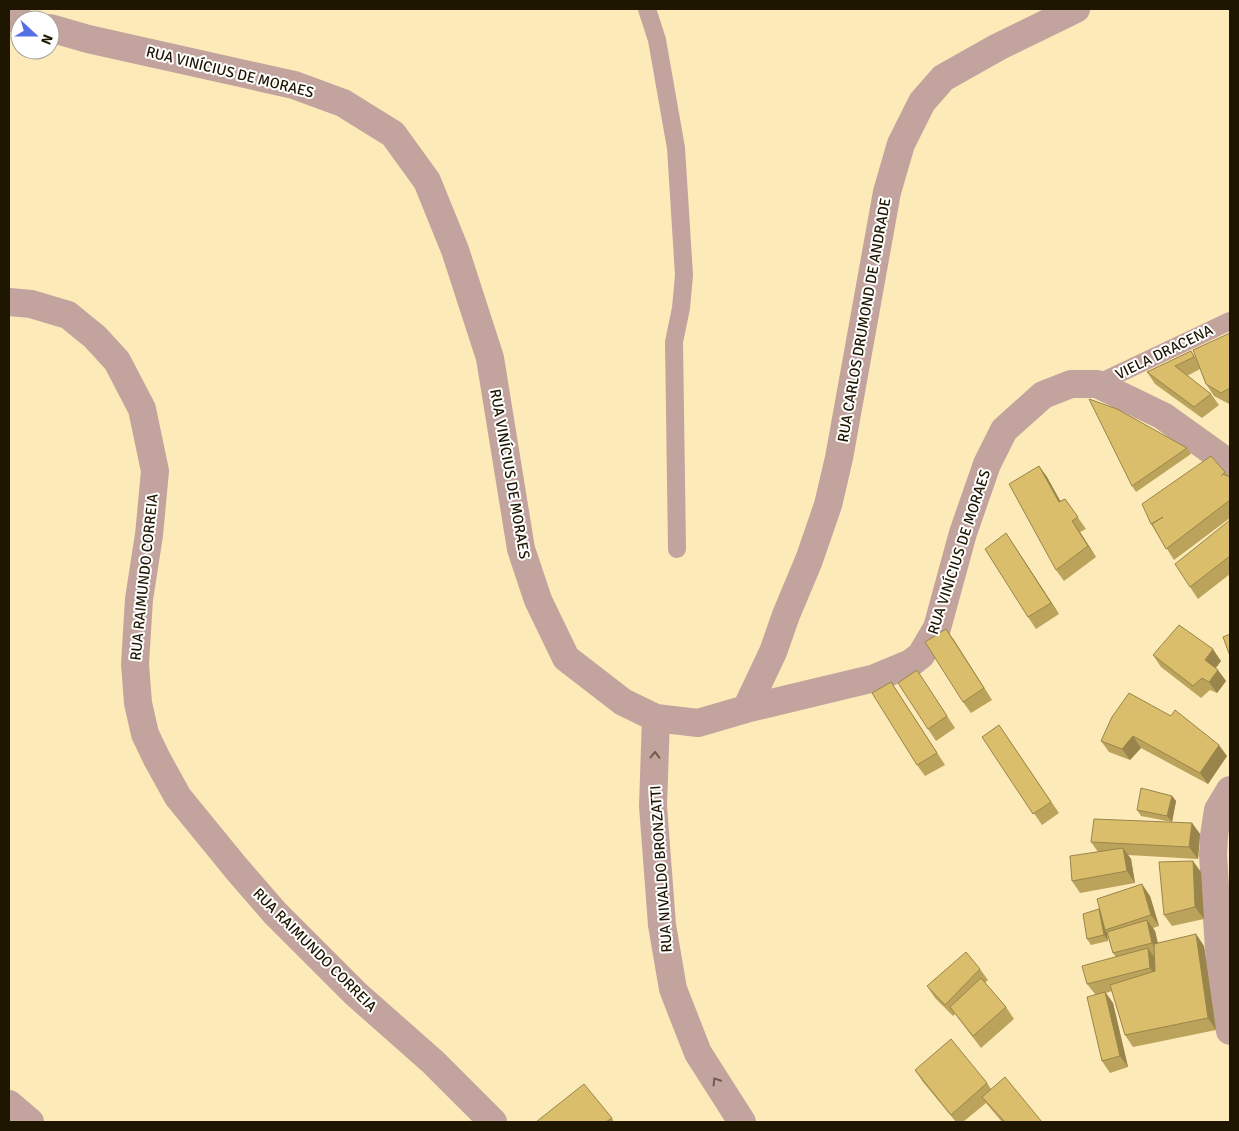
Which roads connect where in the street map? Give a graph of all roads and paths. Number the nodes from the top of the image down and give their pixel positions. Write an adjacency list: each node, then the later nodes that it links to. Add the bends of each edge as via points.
1 (647, 9): 8 (lane, via 657,40 676,148 684,266 681,308 674,342)
2 (1076, 9): 9 (street, RUA CARLOS DRUMOND DE ANDRADE, via 943,78 922,102 901,144 887,192 828,504 774,652)
3 (60, 31): 10 (street, RUA VINÍCIUS DE MORAES, via 294,85 343,102 393,134 427,181 456,250 490,358 521,549 538,600 566,658 623,702)
4 (9, 302): 15 (street, RUA RAIMUNDO CORREIA, via 31,304 68,315 95,337 116,361 142,409 155,471 139,599 135,664 138,703 145,734 178,797 275,913)
5 (1230, 321): 6 (lane, VIELA DRACENA)
6 (1097, 384): 7 (street, RUA VINÍCIUS DE MORAES, via 1163,416); 9 (street, RUA VINÍCIUS DE MORAES, via 1071,384 1043,395 1004,430 987,464 963,533 937,628 922,655 875,678)
7 (1230, 464)
8 (677, 550)
9 (746, 708): 10 (street, RUA VINÍCIUS DE MORAES, via 698,724)
10 (656, 718): 16 (street, RUA NIVALDO BRONZATTI, one-way to 10, via 698,1053 673,989 662,925 654,806)
11 (1230, 790): 12 (street, via 1218,810 1213,854 1220,965)
12 (1230, 1031)
13 (9, 1104): 14 (street)
14 (30, 1122)
15 (493, 1122)
16 (742, 1122)

